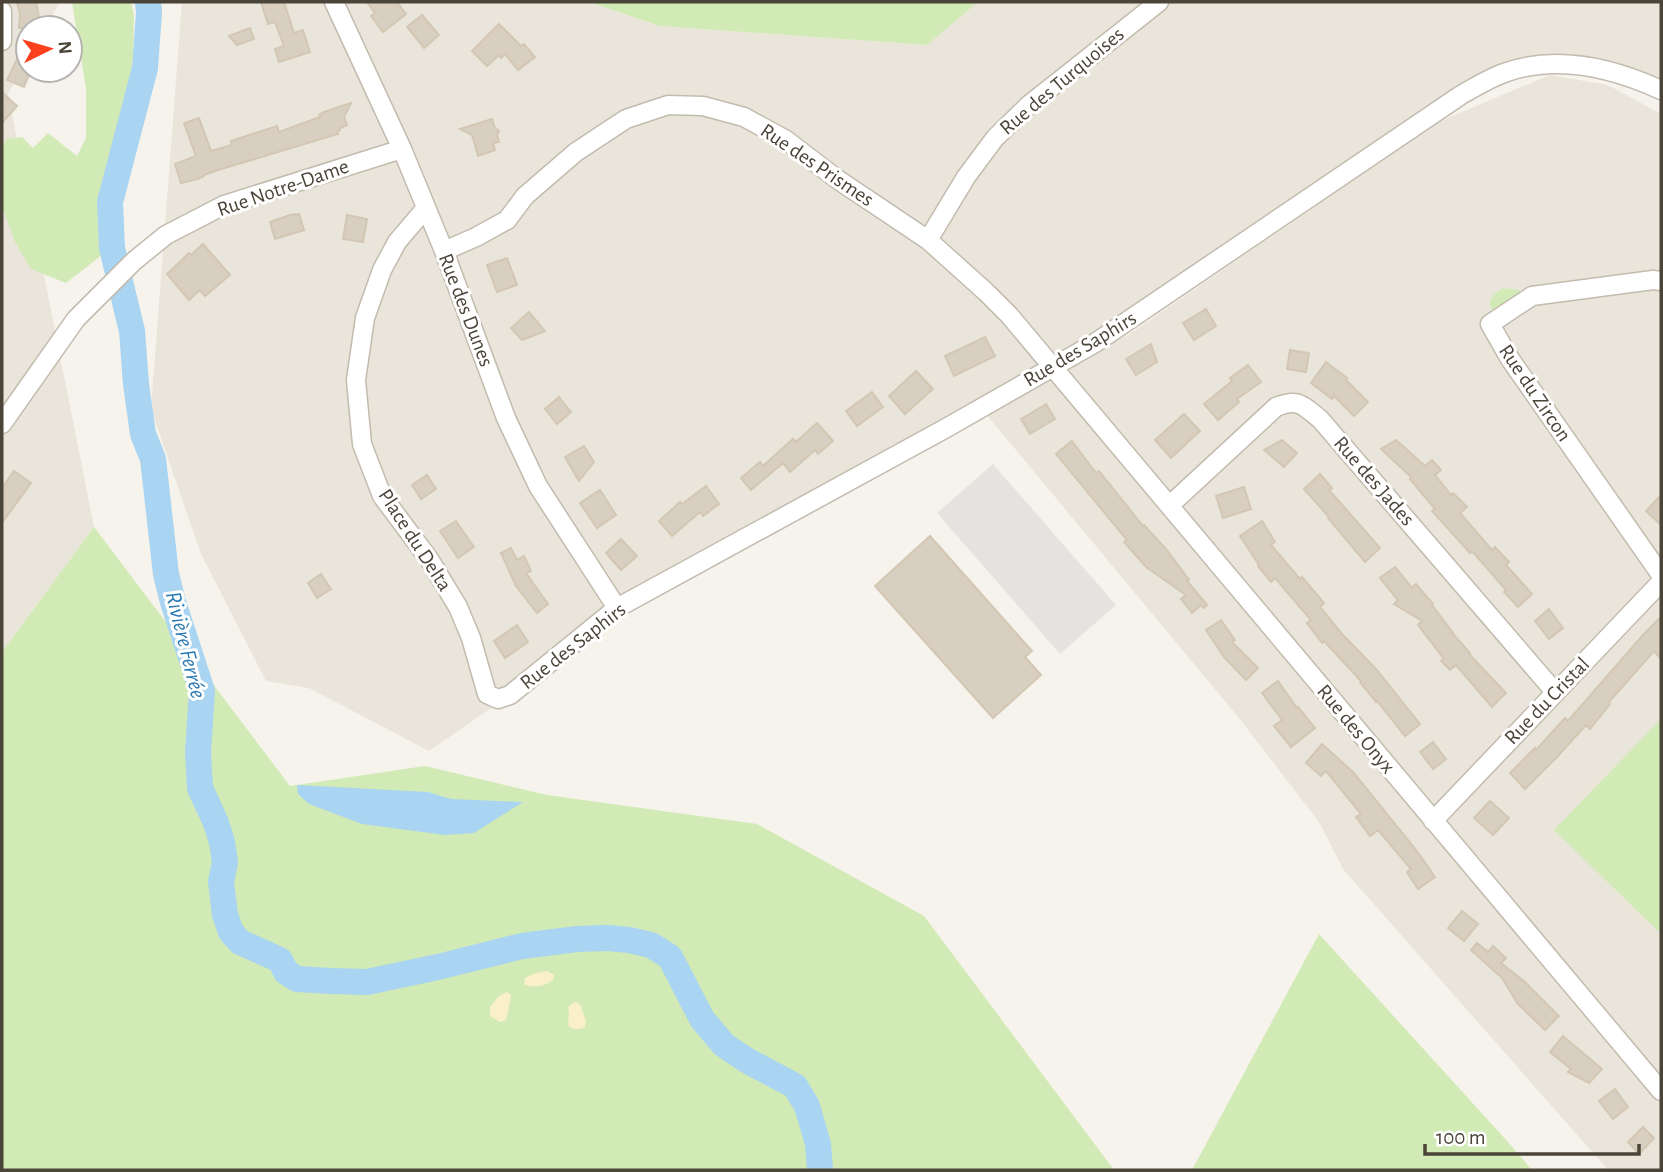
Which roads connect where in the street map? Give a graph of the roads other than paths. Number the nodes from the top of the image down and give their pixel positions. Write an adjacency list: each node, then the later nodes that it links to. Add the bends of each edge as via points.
1 (334, 2): 6 (street, Rue des Dunes)
2 (1158, 2): 8 (street, Rue des Turquoises, via 1030,104 995,138)
3 (2, 11): 4 (street)
4 (2, 41)
5 (1661, 90): 11 (street, Rue des Saphirs, via 1635,78 1584,66 1545,63 1505,73 1461,95)
6 (402, 149): 7 (street, Rue des Dunes); 12 (street, Rue Notre-Dame, via 224,205 166,235 76,320)
7 (425, 209): 9 (street, Rue des Dunes); 18 (street, Place du Delta, via 392,251 365,318 356,380 362,444 382,496 458,607 487,694 498,699)
8 (928, 240): 9 (street, Rue des Prismes, via 786,140 744,117 703,106 668,105 626,119 566,161 525,196 507,220); 11 (street, Rue des Prismes, via 1002,307)
9 (444, 251): 16 (street, Rue des Dunes, via 506,418 538,486)
10 (1661, 281): 14 (street, Rue du Zircon, via 1532,296 1490,324)
11 (1053, 367): 13 (street, Rue des Onyx); 16 (street, Rue des Saphirs)
12 (2, 424)
13 (1170, 505): 17 (street, Rue des Jades, via 1276,407 1290,401 1301,404 1321,419); 19 (street, Rue des Onyx)
14 (1661, 575)
15 (1661, 582): 17 (street, Rue du Cristal)
16 (617, 608): 18 (street, Rue des Saphirs)
17 (1555, 692): 19 (street, Rue du Cristal)
18 (510, 695)
19 (1433, 821): 20 (street, Rue des Onyx)
20 (1661, 1091)

